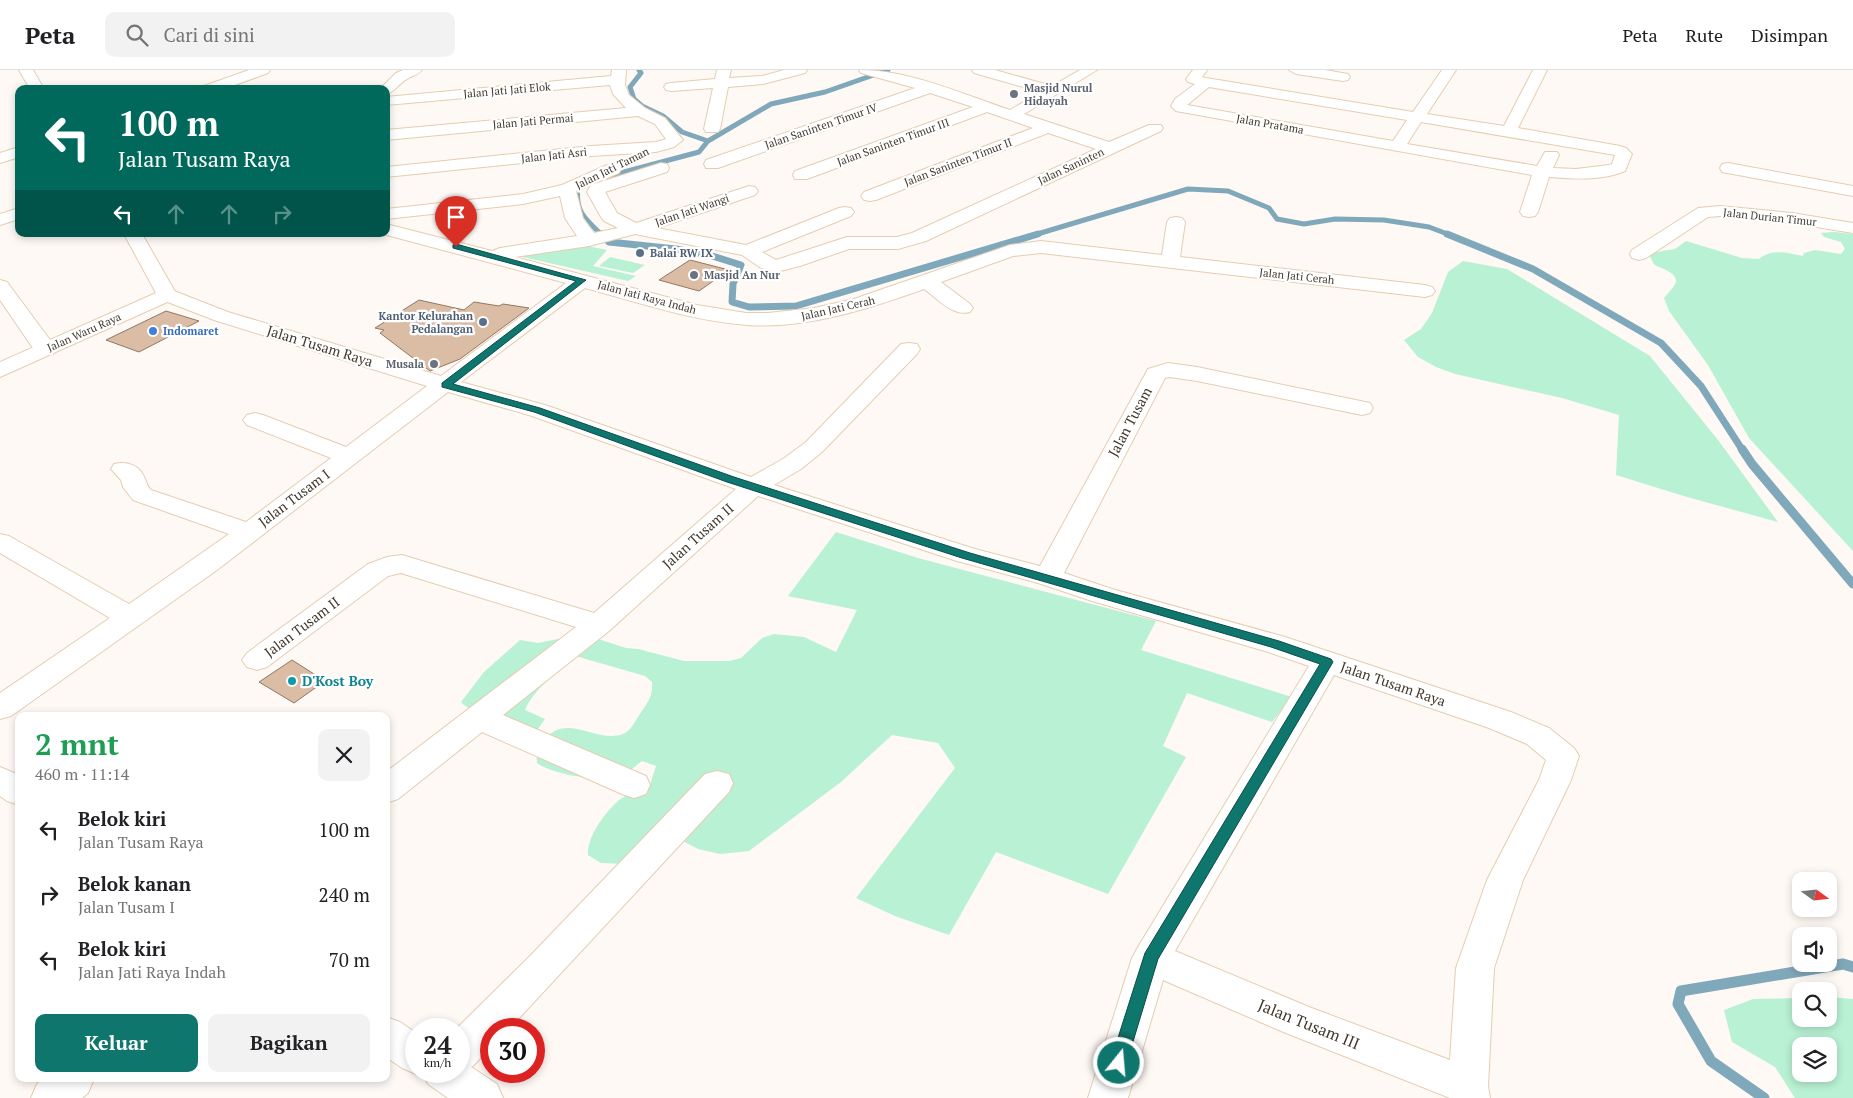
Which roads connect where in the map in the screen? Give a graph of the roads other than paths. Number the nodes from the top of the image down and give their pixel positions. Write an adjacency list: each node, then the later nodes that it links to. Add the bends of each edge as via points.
1 (26, 70): 18 (street)
2 (263, 70): 19 (street)
3 (415, 70): 20 (street, via 401,76)
4 (676, 70): 16 (street, via 669,93)
5 (920, 70): 17 (street)
6 (980, 70): 22 (street)
7 (1090, 70): 22 (street)
8 (1296, 70): 13 (street)
9 (1449, 70): 28 (street)
10 (1540, 70): 32 (street)
11 (798, 71): 16 (street, via 763,80)
12 (868, 71): 17 (street, Jalan Saninten)
13 (1346, 74): 24 (street)
14 (619, 75): 23 (street, Jalan Jati Jati Elok); 26 (street, via 618,92)
15 (1203, 76): 24 (street, Jalan Pratama); 37 (street, Jalan Pratama, via 1179,106)
16 (723, 77): 31 (street)
17 (891, 77): 21 (street, Jalan Saninten)
18 (34, 85)
19 (226, 85)
20 (390, 86)
21 (930, 88): 25 (street, Jalan Saninten); 40 (street, Jalan Saninten Timur IV)
22 (1053, 91): 27 (street)
23 (390, 101)
24 (1322, 102): 28 (street, Jalan Pratama)
25 (985, 108): 27 (street, Jalan Saninten); 45 (street, Jalan Saninten Timur III)
26 (640, 111): 33 (street, Jalan Jati Permai); 35 (street, via 660,121 674,140)
27 (1010, 116): 29 (street, Jalan Saninten)
28 (1417, 117): 32 (street, Jalan Pratama); 37 (street)
29 (1046, 128): 36 (street, Jalan Saninten); 49 (street, Jalan Saninten Timur II)
30 (1155, 128): 36 (street)
31 (712, 129)
32 (1509, 132): 34 (street, Jalan Pratama)
33 (390, 135)
34 (1560, 140): 44 (street); 44 (street, Jalan Pratama, via 1615,149 1624,154 1619,168 1612,170 1576,174)
35 (656, 147): 43 (street, Jalan Jati Asri); 46 (street, Jalan Jati Taman)
36 (1110, 148): 64 (street, Jalan Saninten, via 920,237 898,243 847,243)
37 (1397, 148): 44 (street, Jalan Pratama)
38 (15, 153): 39 (street)
39 (0, 158)
40 (712, 164)
41 (661, 168): 58 (street, Jalan Jati Wangi, via 597,189 610,217)
42 (1728, 168): 48 (street)
43 (390, 172)
44 (1542, 172): 51 (street)
45 (801, 176)
46 (568, 189): 53 (street, Jalan Jati Taman, via 523,199); 60 (street, Jalan Jati Taman, via 574,218)
47 (749, 191): 58 (street, Jalan Jati Wangi)
48 (1853, 191)
49 (870, 196)
50 (845, 212): 61 (street)
51 (1529, 212)
52 (15, 214): 54 (street)
53 (390, 214)
54 (0, 220)
55 (1176, 222): 65 (street)
56 (1853, 228): 62 (street, Jalan Durian Timur, via 1792,218 1704,212)
57 (390, 230): 63 (street, Jalan Jati Raya Indah)
58 (631, 230): 60 (street, Jalan Jati Wangi); 61 (street, Jalan Jati Wangi)
59 (135, 237): 69 (street)
60 (591, 239): 63 (street, Jalan Jati Raya Indah)
61 (748, 251): 64 (street, Jalan Jati Wangi, via 776,266)
62 (1639, 254)
63 (491, 255): 66 (street, Jalan Jati Raya Indah)
64 (793, 262)
65 (1170, 263): 67 (street, Jalan Jati Cerah, via 1041,247 1010,251); 68 (street, Jalan Jati Cerah, via 1285,275 1338,294 1357,283)
66 (582, 280): 72 (street, Jalan Jati Raya Indah, via 696,311); 76 (street, Jalan Tusam I)
67 (926, 281): 71 (street); 72 (street, Jalan Jati Cerah, via 888,296 797,318)
68 (1425, 291)
69 (168, 295): 73 (street, Jalan Waru Raya); 76 (street, Jalan Tusam Raya, via 221,316)
70 (4, 297): 73 (street)
71 (963, 308)
72 (747, 319)
73 (45, 349): 75 (street, Jalan Waru Raya)
74 (908, 349): 81 (street, Jalan Tusam II, via 814,447)
75 (0, 370)
76 (446, 385): 79 (street, Jalan Tusam I); 81 (street, Jalan Tusam Raya, via 537,410)
77 (1362, 408): 84 (street, Jalan Tusam, via 1197,374 1168,370 1156,374)
78 (255, 420): 79 (street)
79 (349, 457): 82 (street, Jalan Tusam I)
80 (123, 469): 82 (street, via 133,478 142,495)
81 (753, 487): 84 (street, Jalan Tusam Raya, via 966,555); 86 (street, Jalan Tusam II)
82 (249, 532): 85 (street, Jalan Tusam I)
83 (0, 542): 85 (street)
84 (1048, 577): 88 (street, Jalan Tusam Raya)
85 (130, 617): 89 (street, Jalan Tusam I)
86 (599, 624): 87 (street, Jalan Tusam II, via 402,564 378,570); 90 (street, Jalan Tusam II)
87 (257, 660)
88 (1327, 662): 96 (street); 102 (street, Jalan Tusam Raya, via 1500,720 1538,736 1563,756 1555,780 1505,880 1475,968)
89 (0, 708)
90 (480, 718): 93 (street); 94 (street, Jalan Tusam II)
91 (0, 779): 95 (street)
92 (717, 783): 98 (street)
93 (634, 785)
94 (390, 787)
95 (15, 789)
96 (1151, 958): 102 (street, Jalan Tusam III); 105 (street)
97 (390, 1038): 99 (street)
98 (470, 1042)
99 (405, 1048)
100 (70, 1082): 103 (street)
101 (460, 1083): 104 (street)
102 (1469, 1092)
103 (51, 1098)
104 (483, 1098)
105 (1108, 1098)

